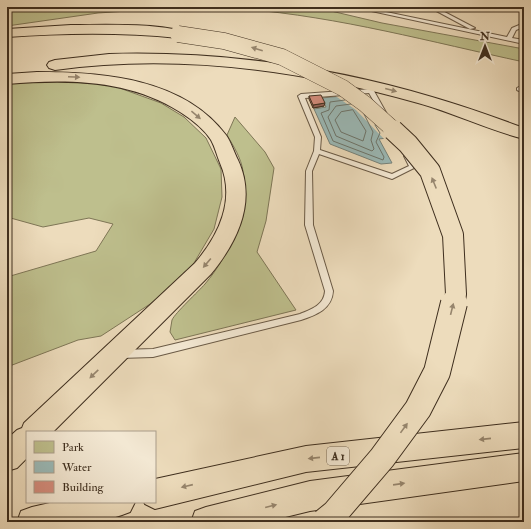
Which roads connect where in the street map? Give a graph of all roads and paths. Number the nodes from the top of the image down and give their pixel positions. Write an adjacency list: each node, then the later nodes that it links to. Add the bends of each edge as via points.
1 (355, 7): 5 (lane)
2 (431, 7): 5 (lane)
3 (524, 25): 6 (lane, via 514,29)
4 (7, 33): 22 (highway, one-way to 4, bridge, via 335,513 382,458 418,410 437,372 456,294 453,235 430,172 408,144 365,104 343,88 282,57 224,41 125,28 61,28)
5 (483, 34): 6 (lane)
6 (509, 39): 7 (lane)
7 (524, 42)
8 (7, 74): 10 (highway, one-way to 10, bridge, via 66,63 118,59 177,59 242,64 373,85 453,108)
9 (7, 79): 12 (highway, one-way to 12, via 89,77 121,82 157,93 192,111 222,143 230,158 237,198 233,218 218,251)
10 (524, 134)
11 (317, 151): 11 (lane, via 318,137 301,96 371,91 413,167 392,177); 12 (lane, via 309,171 309,225 329,291 330,298 325,305 301,317 153,353)
12 (115, 355): 13 (highway, one-way to 13)
13 (35, 431)
14 (524, 435): 18 (highway, A 1, one-way to 18, via 306,460)
15 (26, 440): 16 (highway)
16 (7, 458)
17 (524, 467): 21 (highway, one-way to 17, via 310,496)
18 (156, 494)
19 (116, 503): 20 (highway)
20 (32, 522)
21 (206, 522)
22 (324, 522)

